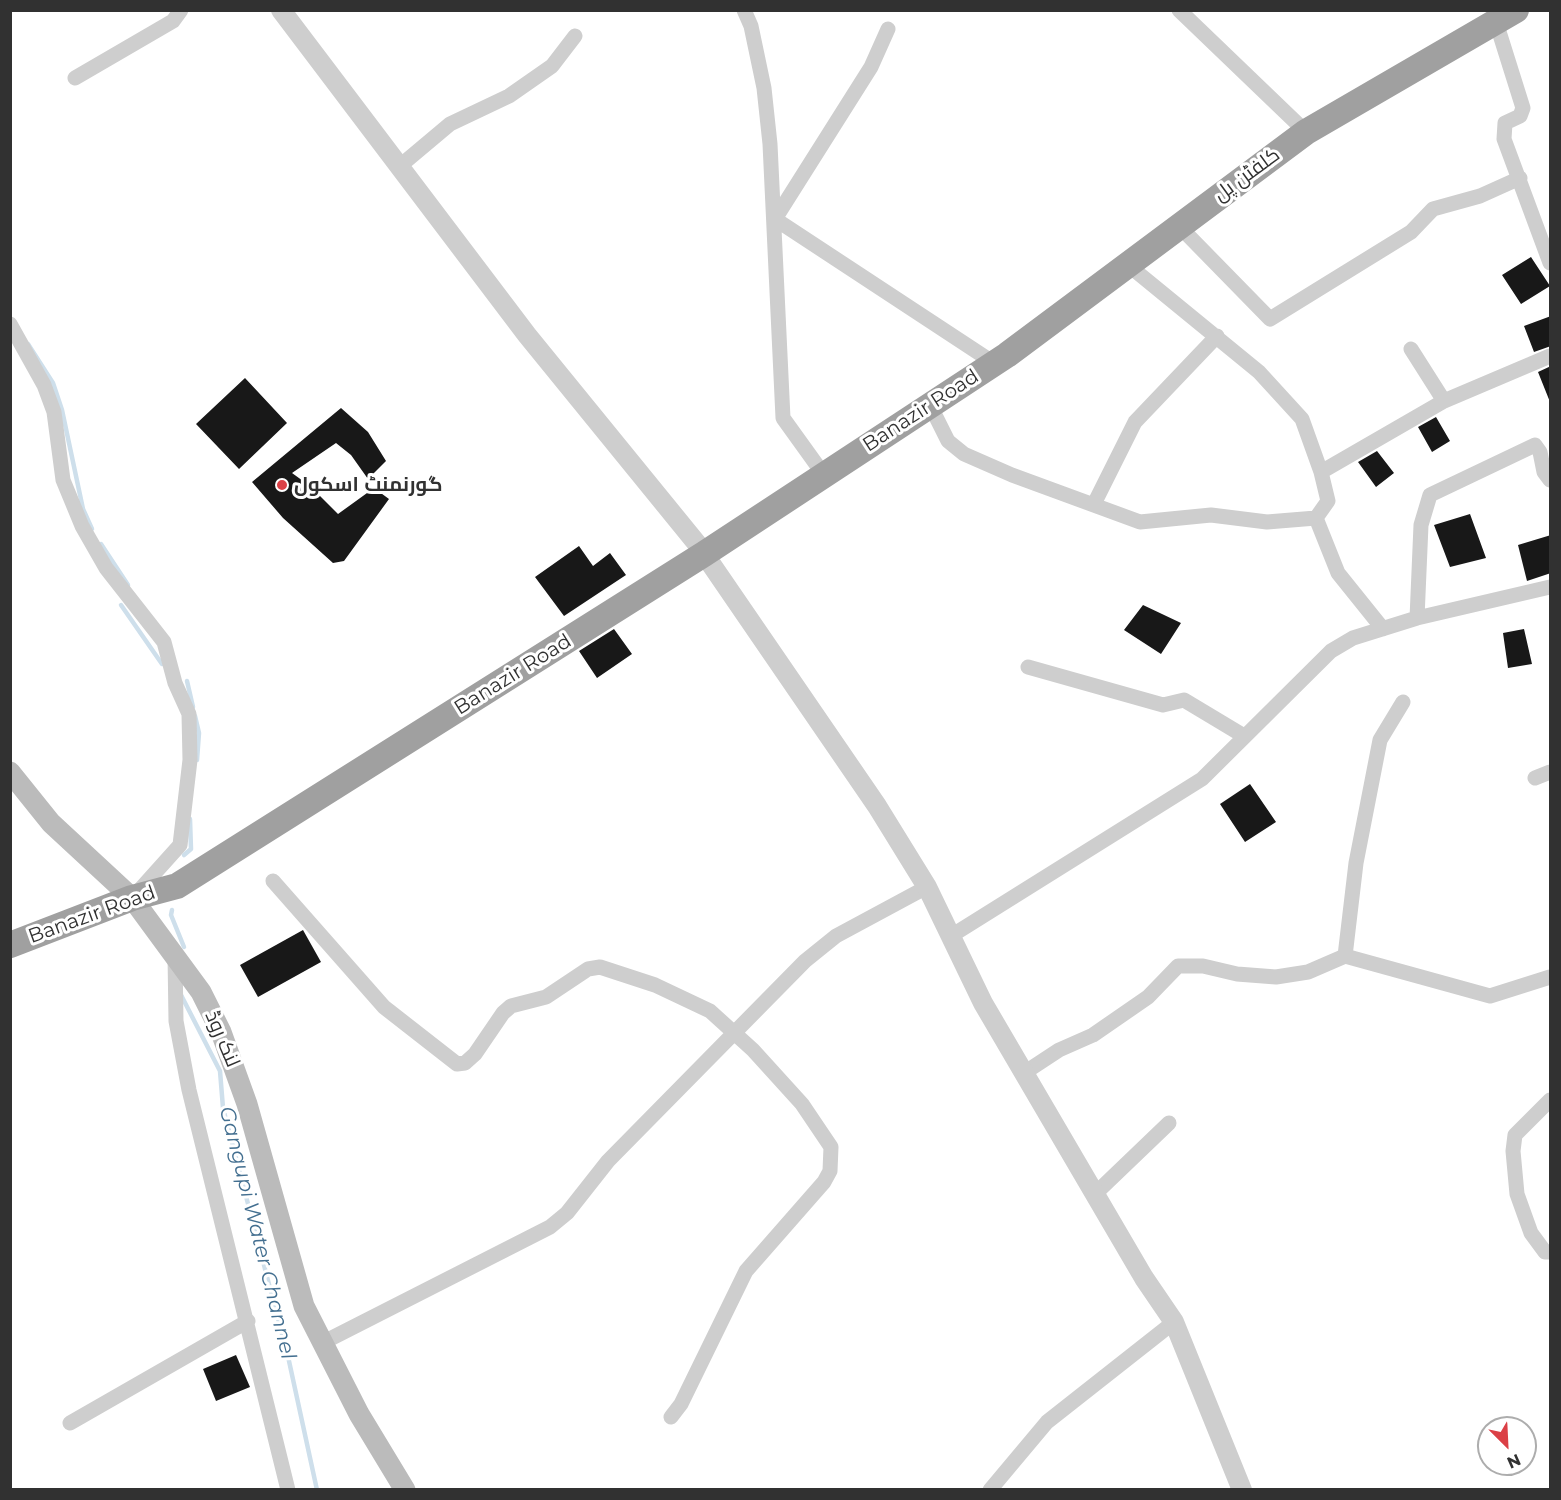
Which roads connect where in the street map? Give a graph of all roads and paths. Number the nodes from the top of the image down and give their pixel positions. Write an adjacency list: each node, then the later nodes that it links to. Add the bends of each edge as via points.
1 (181, 10): 8 (street, via 172,21)
2 (281, 10): 10 (street)
3 (744, 10): 12 (street, via 764,88)
4 (1179, 10): 9 (street)
5 (1506, 16): 9 (highway, کلفٹن پل); 11 (street, via 1523,108 1520,116 1505,123 1504,139)
6 (888, 30): 12 (street, via 871,67)
7 (574, 36): 10 (street, via 552,66 509,96 450,124)
8 (75, 78)
9 (1306, 132): 13 (highway, کلفٹن پل)
10 (400, 166): 28 (street, via 527,335)
11 (1520, 178): 13 (street, via 1480,196 1433,209 1412,232 1270,319); 14 (street)
12 (775, 219): 20 (street); 24 (street, via 783,418)
13 (1179, 226): 15 (highway, کلفٹن پل)
14 (1551, 263)
15 (1127, 264): 17 (street); 20 (highway, کلفٹن پل)
16 (10, 324): 40 (street, via 44,385 54,412 63,480 82,526 106,568 164,642 189,714 190,760 180,845)
17 (1217, 336): 23 (street, via 1259,372 1302,419); 26 (street, via 1135,422)
18 (1411, 349): 21 (street)
19 (1551, 356): 21 (street)
20 (994, 363): 22 (highway, Banazir Road)
21 (1444, 401): 23 (street)
22 (930, 405): 24 (highway, Banazir Road); 26 (street, via 948,441 964,454)
23 (1321, 472): 27 (street, via 1328,501)
24 (824, 475): 28 (highway, Banazir Road)
25 (1551, 480): 30 (street, via 1535,446 1430,495 1421,525)
26 (1094, 504): 27 (street, via 1140,522 1211,515 1267,522)
27 (1316, 518): 31 (street, via 1338,573)
28 (704, 554): 39 (street, via 877,806); 40 (highway, Banazir Road, via 177,886)
29 (1551, 587): 30 (street)
30 (1417, 618): 31 (street)
31 (1383, 629): 34 (street, via 1353,638 1332,651)
32 (1028, 667): 34 (street, via 1163,705 1184,700)
33 (1403, 702): 44 (street, via 1380,740 1356,863)
34 (1244, 736): 41 (street, via 1181,794)
35 (10, 772): 40 (main road, لنک روڈ, via 51,823)
36 (1551, 772): 37 (street)
37 (1535, 778)
38 (273, 881): 46 (street, via 384,1007 457,1064 465,1063 475,1054 511,1006 546,996 588,969 600,967 687,999 710,1011)
39 (927, 887): 41 (street); 46 (street, via 836,936)
40 (132, 898): 42 (highway, Banazir Road); 43 (main road, لنک روڈ)
41 (951, 936): 47 (street, via 983,1003)
42 (10, 945)
43 (175, 956): 52 (street, via 177,1021 189,1090); 54 (main road, لنک روڈ, via 201,992 233,1062 297,1284)
44 (1344, 957): 45 (street, via 1490,996); 47 (street, via 1308,972 1276,977 1178,966 1130,1010 1094,1035 1059,1050)
45 (1551, 976)
46 (735, 1032): 54 (street, via 608,1161 567,1213 550,1227); 55 (street, via 802,1104 821,1131 831,1147 830,1171 746,1271)
47 (1024, 1073): 50 (street)
48 (1551, 1100): 51 (street, via 1515,1135 1513,1151 1517,1194 1531,1233)
49 (1169, 1123): 50 (street)
50 (1096, 1194): 53 (street)
51 (1549, 1253)
52 (248, 1321): 56 (street); 57 (street)
53 (1174, 1322): 59 (street, via 1047,1422); 60 (street)
54 (322, 1343): 58 (main road, لنک روڈ)
55 (671, 1417)
56 (70, 1423)
57 (288, 1490)
58 (405, 1490)
59 (990, 1490)
60 (1242, 1490)

